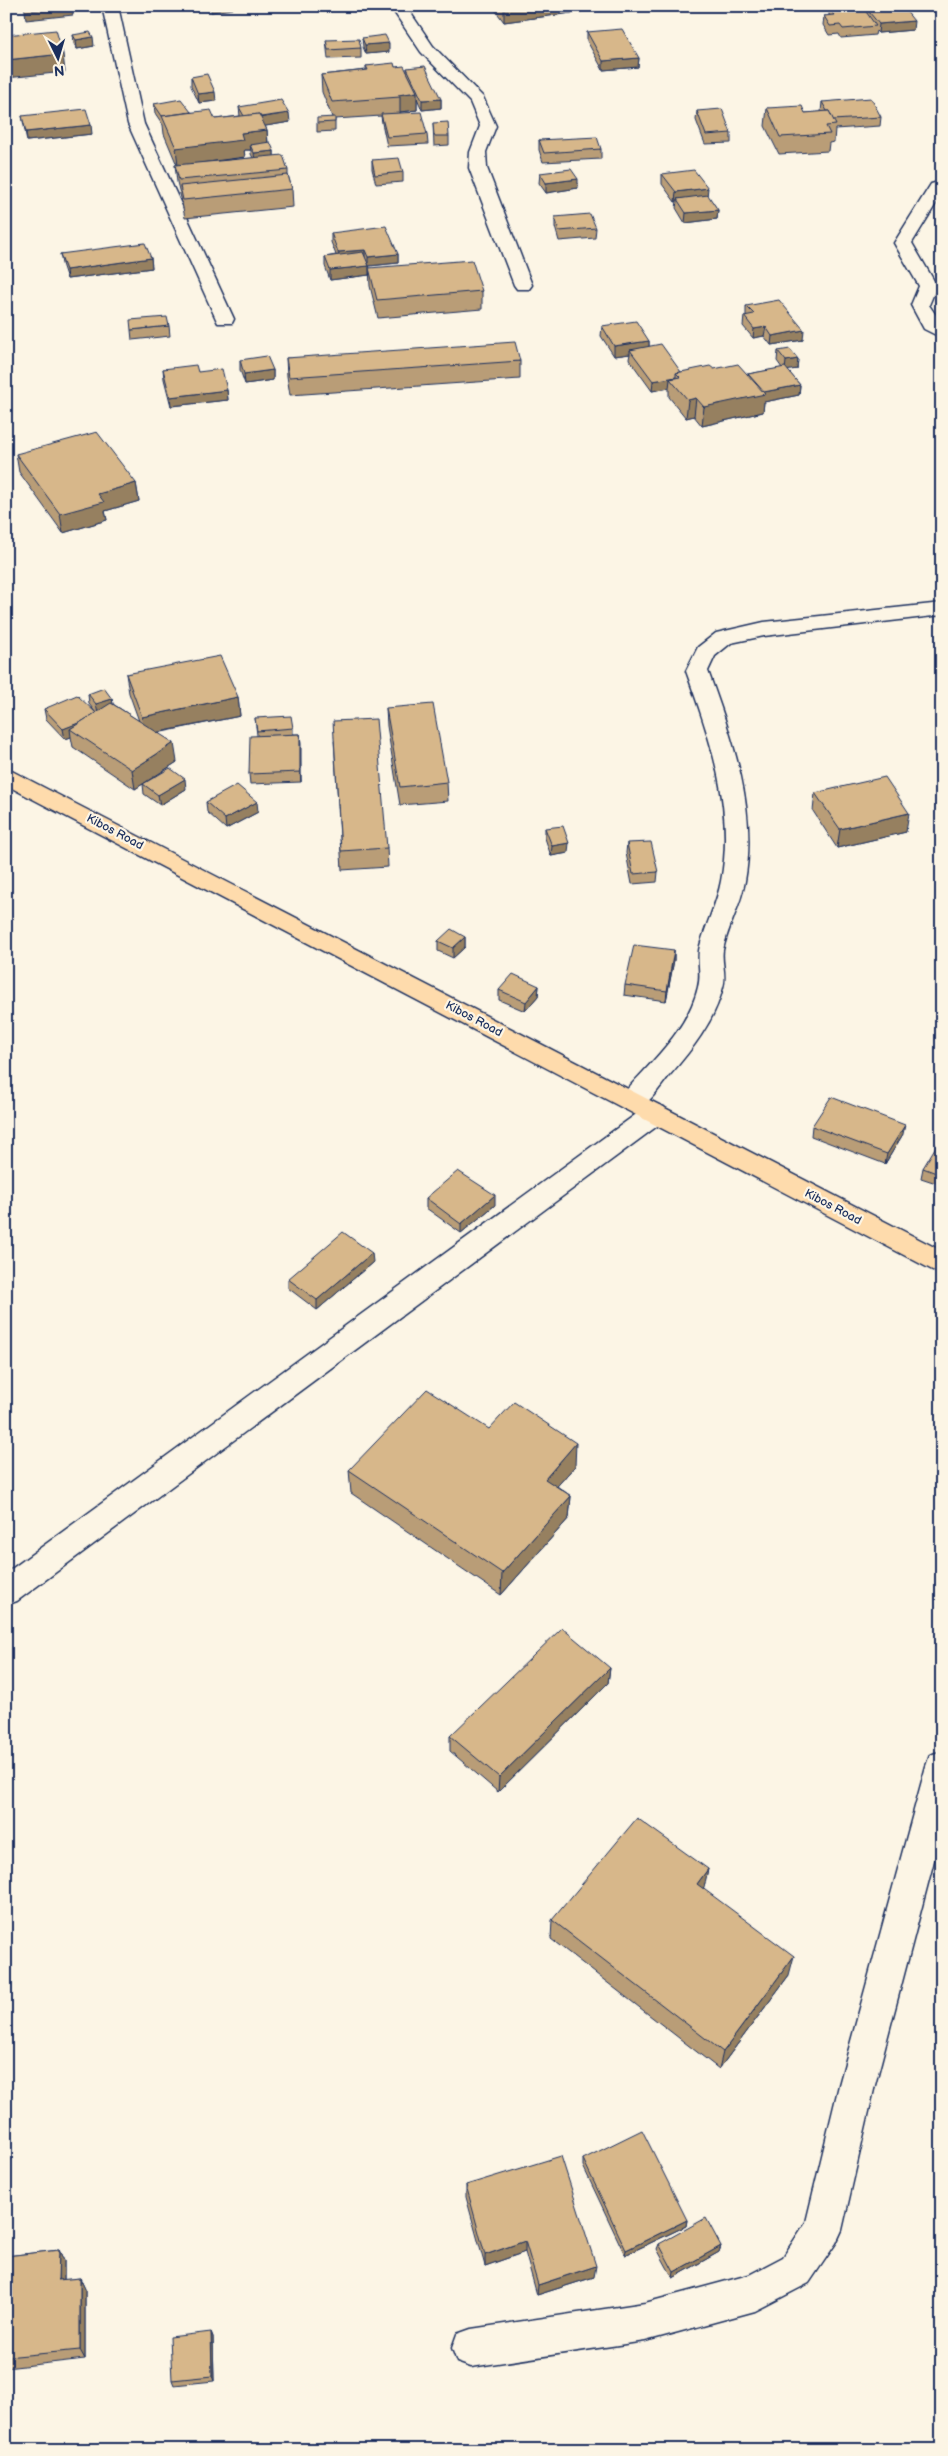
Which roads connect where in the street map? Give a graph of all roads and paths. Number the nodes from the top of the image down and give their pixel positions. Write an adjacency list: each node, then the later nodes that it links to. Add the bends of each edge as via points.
1 (110, 6): 5 (street, via 136,124)
2 (398, 6): 4 (street, via 427,49 477,100 488,126 478,152 478,168)
3 (942, 186): 6 (street, via 936,188 902,243 928,286 920,305 931,325)
4 (523, 286)
5 (225, 319)
6 (942, 332)
7 (942, 608): 9 (street, via 764,629 724,638 706,652 697,671 732,784 738,830 733,880 710,951 712,986 698,1018)
8 (6, 775): 9 (main road, Kibos Road)
9 (644, 1108): 10 (main road, Kibos Road); 11 (street)
10 (942, 1264)
11 (6, 1591)
12 (942, 1766): 13 (street, via 822,2230 796,2270 755,2292 645,2322)
13 (471, 2348)

